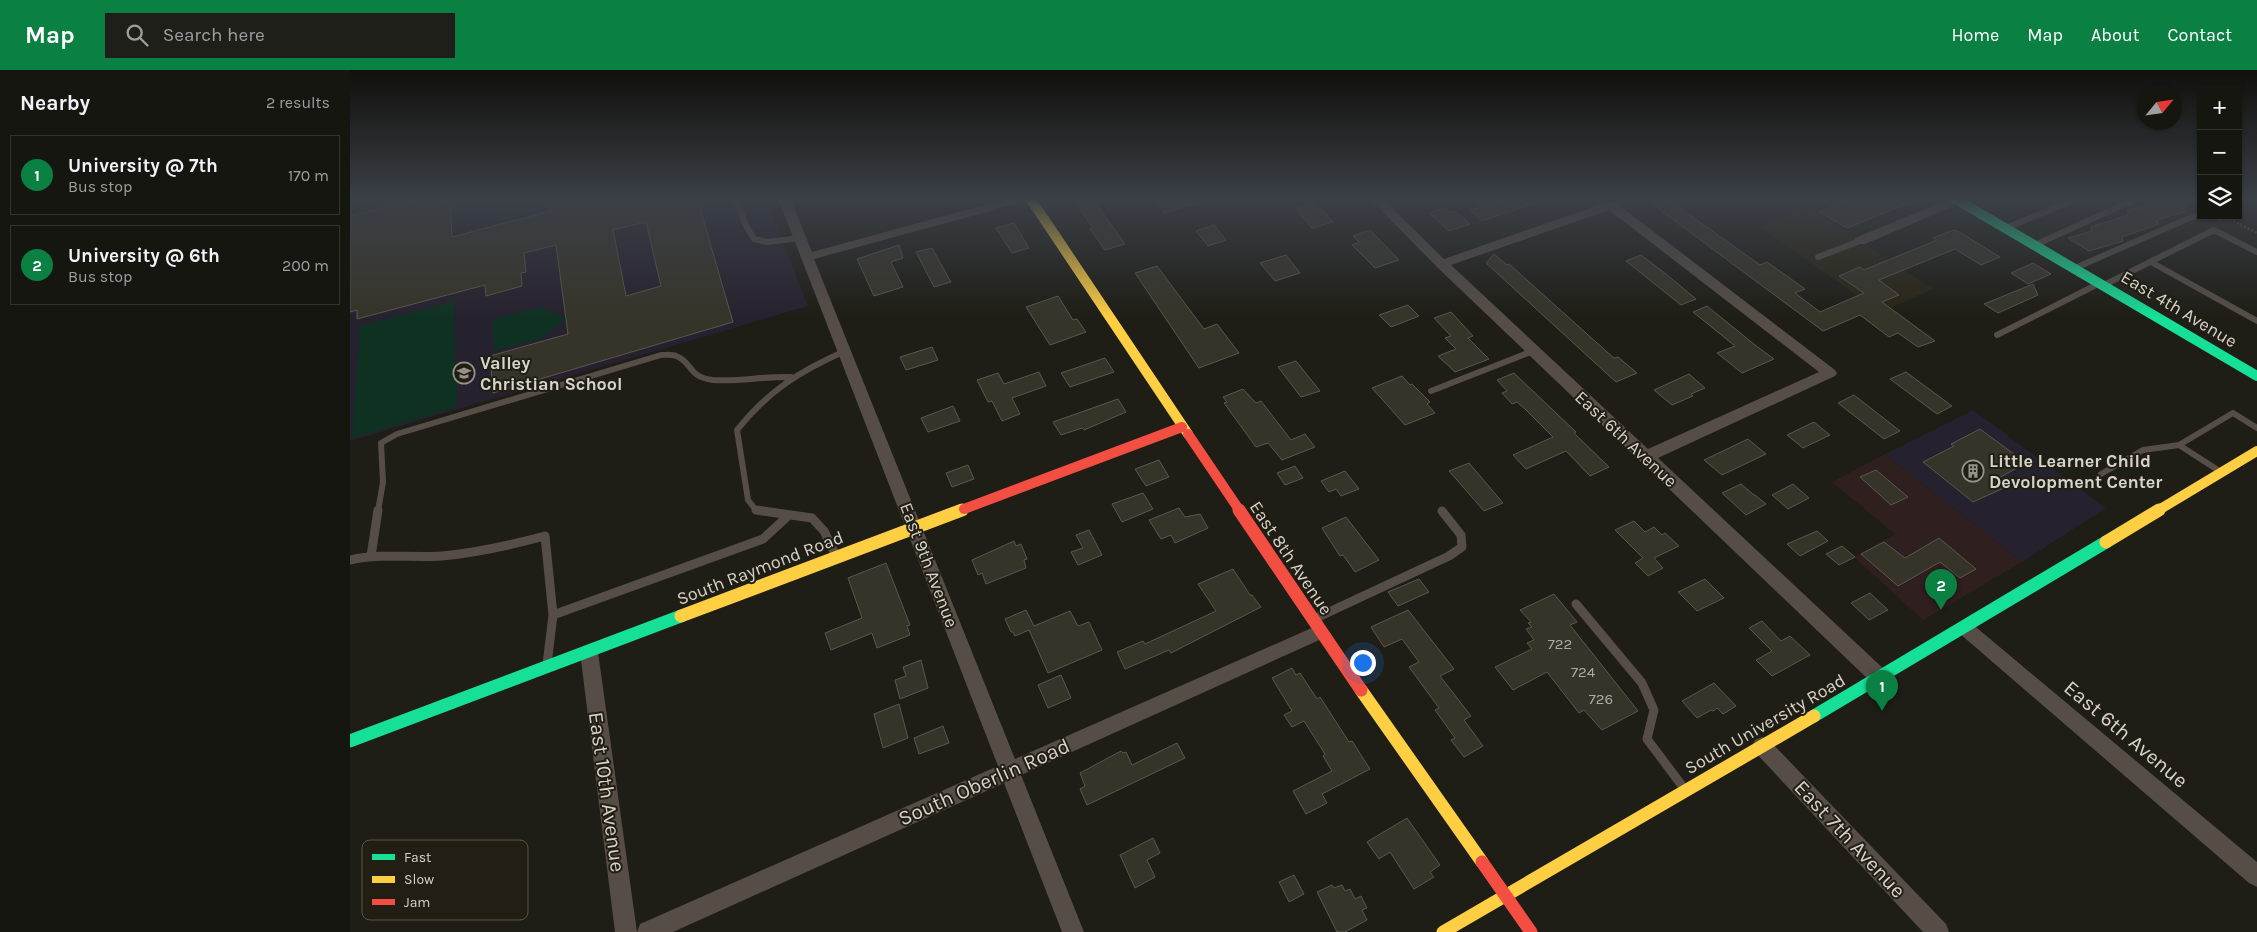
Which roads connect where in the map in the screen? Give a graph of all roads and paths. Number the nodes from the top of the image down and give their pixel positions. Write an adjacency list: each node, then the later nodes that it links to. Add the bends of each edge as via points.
1 (754, 238): 2 (lane, via 767,242)
2 (798, 238)
3 (800, 238): 18 (street, East 9th Avenue)
4 (875, 238): 18 (street)
5 (1057, 238): 31 (street, East 8th Avenue)
6 (1416, 238): 21 (street, East 6th Avenue)
7 (1516, 238): 21 (street)
8 (1654, 238): 35 (street, via 1830,373)
9 (1866, 238): 15 (street)
10 (2023, 238): 16 (street, East 4th Avenue)
11 (2049, 238): 16 (lane)
12 (2143, 238): 22 (lane)
13 (2198, 238): 20 (lane)
14 (2230, 238): 17 (lane)
15 (1860, 241): 19 (lane)
16 (2034, 245): 22 (street, East 4th Avenue)
17 (2257, 252)
18 (807, 257): 26 (street, East 9th Avenue)
19 (1818, 257)
20 (2151, 262): 23 (lane); 24 (lane)
21 (1442, 264): 27 (street, East 6th Avenue)
22 (2075, 268): 23 (street, East 4th Avenue)
23 (2102, 284): 25 (lane); 28 (street, East 4th Avenue)
24 (2257, 321)
25 (1997, 335)
26 (845, 351): 29 (lane); 40 (street, East 9th Avenue)
27 (1533, 351): 30 (lane); 35 (street, East 6th Avenue)
28 (2257, 376)
29 (791, 377): 39 (lane, via 751,411 737,430 748,500 756,510); 41 (lane, via 714,380 690,371 685,361 676,356 661,355 397,434 381,443 383,482)
30 (1431, 391)
31 (1182, 428): 40 (street, South Raymond Road); 46 (street, East 8th Avenue)
32 (2257, 428): 33 (lane, via 2233,413)
33 (2179, 445): 36 (lane); 37 (lane, via 2143,450)
34 (2257, 451): 36 (street, South University Road)
35 (1646, 457): 50 (street, East 6th Avenue)
36 (2222, 473): 47 (street, South University Road)
37 (2101, 474)
38 (1442, 511): 46 (lane, via 1461,535 1462,547)
39 (789, 515): 42 (lane, via 812,518 820,523); 45 (lane, via 763,539)
40 (915, 528): 42 (street, South Raymond Road); 53 (street, East 9th Avenue)
41 (371, 556): 43 (lane); 45 (lane, via 440,556 494,549 545,536)
42 (837, 558): 48 (street, South Raymond Road)
43 (350, 560)
44 (1576, 604): 54 (lane, via 1642,683 1654,710 1648,740)
45 (553, 615): 49 (lane)
46 (1316, 626): 53 (street, South Oberlin Road); 56 (street, East 8th Avenue)
47 (1965, 628): 50 (street, South University Road); 55 (street, East 6th Avenue)
48 (589, 652): 49 (street, South Raymond Road); 57 (street, East 10th Avenue)
49 (547, 668): 51 (street, South Raymond Road)
50 (1879, 678): 52 (street, South University Road)
51 (350, 742)
52 (1762, 746): 54 (street, South University Road); 62 (street, East 7th Avenue)
53 (1008, 771): 58 (street, South Oberlin Road); 59 (street, East 9th Avenue)
54 (1686, 790): 56 (street, South University Road)
55 (2257, 876)
56 (1505, 894): 60 (street, South University Road); 61 (street, East 8th Avenue)
57 (626, 932)
58 (648, 932)
59 (1073, 932)
60 (1443, 932)
61 (1531, 932)
62 (1938, 932)

